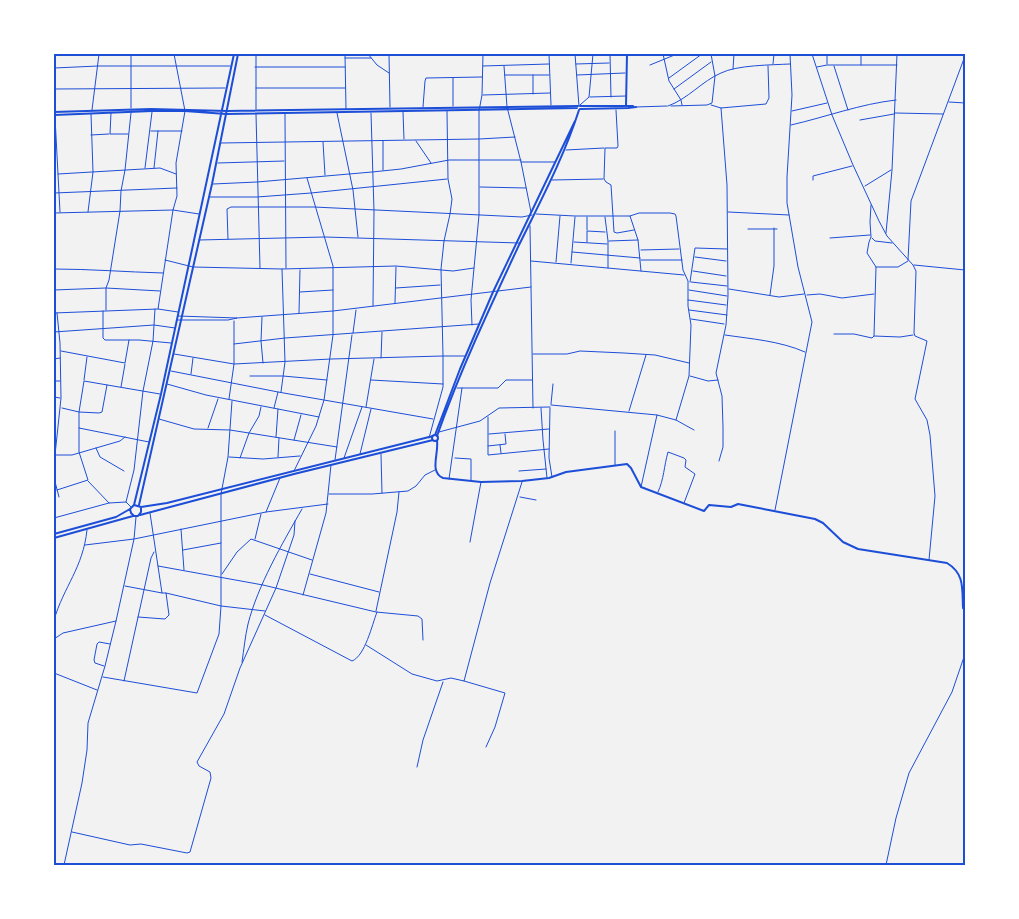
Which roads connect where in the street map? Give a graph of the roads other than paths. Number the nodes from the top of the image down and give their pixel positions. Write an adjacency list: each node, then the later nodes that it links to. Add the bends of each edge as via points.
1 (99, 54): 42 (street)
2 (131, 54): 43 (street)
3 (174, 54): 49 (street)
4 (234, 54): 44 (street)
5 (238, 54): 109 (street)
6 (256, 54): 50 (street)
7 (344, 54): 28 (street)
8 (368, 54): 29 (street)
9 (389, 54): 55 (street)
10 (483, 54): 45 (street)
11 (549, 54): 33 (street)
12 (575, 54): 34 (street)
13 (593, 54): 35 (street)
14 (610, 54): 32 (street)
15 (627, 54): 56 (street)
16 (663, 54): 30 (street)
17 (677, 54): 30 (street)
18 (702, 54): 66 (street)
19 (710, 54): 31 (street)
20 (734, 54): 54 (street)
21 (774, 54): 37 (street)
22 (790, 54): 36 (street)
23 (812, 54): 52 (street)
24 (827, 54): 38 (street)
25 (861, 54): 40 (street)
26 (898, 54): 41 (street)
27 (965, 56): 84 (street)
28 (345, 58): 29 (street); 51 (street)
29 (371, 58): 55 (street)
30 (664, 60): 47 (street); 66 (street)
31 (712, 61): 63 (street); 74 (street)
32 (610, 63): 35 (street); 58 (street)
33 (549, 64): 46 (street); 57 (street)
34 (576, 64): 35 (street); 61 (street)
35 (592, 64): 62 (street)
36 (791, 64): 37 (street); 117 (street)
37 (773, 65): 48 (street)
38 (827, 65): 39 (street); 52 (street)
39 (834, 65): 40 (street); 107 (street)
40 (861, 65): 41 (street)
41 (897, 65): 83 (street)
42 (98, 66): 43 (street); 53 (street); 73 (street)
43 (131, 66): 49 (street); 67 (street)
44 (231, 66): 49 (street); 69 (street)
45 (483, 66): 46 (street); 65 (street)
46 (504, 66): 59 (street)
47 (650, 66)
48 (768, 66): 54 (street); 101 (street, via 768,102)
49 (176, 67): 68 (street)
50 (255, 67): 51 (street); 70 (street)
51 (345, 67): 71 (street)
52 (816, 67): 85 (street)
53 (54, 68)
54 (733, 70): 63 (street)
55 (389, 73): 98 (street)
56 (626, 73): 58 (street); 79 (street)
57 (550, 74): 60 (street); 75 (street)
58 (610, 74): 62 (street); 81 (street)
59 (505, 75): 60 (street); 76 (street)
60 (533, 75): 77 (street)
61 (576, 75): 62 (street); 96 (street)
62 (592, 75): 80 (street)
63 (715, 76): 82 (street); 87 (street)
64 (453, 77): 65 (street); 93 (street, via 425,79); 94 (street)
65 (483, 77): 78 (street)
66 (668, 78): 74 (street)
67 (132, 88): 68 (street); 73 (street); 104 (street)
68 (181, 88): 69 (street); 105 (street)
69 (227, 88): 106 (street)
70 (256, 88): 71 (street); 102 (street)
71 (345, 88): 103 (street)
72 (54, 89): 73 (street)
73 (95, 89): 113 (street)
74 (673, 90): 82 (street)
75 (550, 93): 77 (street); 88 (street)
76 (505, 94): 77 (street); 78 (street); 99 (street)
77 (533, 94)
78 (482, 95): 95 (street)
79 (626, 96): 81 (street); 89 (street)
80 (589, 97): 81 (street); 96 (street)
81 (611, 97)
82 (681, 100): 91 (street); 92 (street)
83 (896, 100): 107 (street); 124 (street)
84 (949, 102): 86 (street); 125 (street)
85 (828, 103): 117 (street); 126 (street)
86 (965, 103)
87 (710, 105): 92 (street); 101 (street)
88 (551, 106): 96 (street); 99 (street)
89 (626, 106): 90 (street); 97 (street)
90 (636, 106): 91 (street); 100 (street)
91 (668, 106): 92 (street)
92 (682, 106)
93 (423, 107): 94 (street); 98 (street)
94 (453, 107): 95 (street)
95 (481, 107): 99 (street); 112 (street)
96 (579, 107): 97 (street); 99 (street); 128 (street)
97 (603, 107): 100 (street)
98 (390, 108): 103 (street)
99 (507, 108): 112 (street); 136 (street)
100 (616, 108): 148 (street, via 618,146)
101 (721, 108): 201 (street)
102 (256, 109): 109 (street); 110 (street)
103 (346, 109): 110 (street); 119 (street)
104 (131, 110): 105 (street); 108 (street); 113 (street); 114 (street); 134 (street)
105 (185, 110): 106 (street); 108 (street); 121 (street); 132 (street)
106 (223, 110): 109 (street); 121 (street)
107 (848, 110): 126 (street)
108 (152, 111): 130 (street)
109 (227, 111): 122 (street)
110 (285, 111): 118 (street); 123 (street); 144 (street)
111 (447, 111): 112 (street); 116 (street); 141 (street)
112 (479, 111): 137 (street)
113 (91, 112): 114 (street); 120 (street); 135 (street)
114 (111, 112): 133 (street)
115 (371, 112): 116 (street); 119 (street); 142 (street)
116 (402, 112): 139 (street)
117 (791, 112): 129 (street)
118 (337, 113): 119 (street); 146 (street)
119 (346, 113)
120 (54, 114): 166 (street)
121 (222, 114): 122 (street); 205 (street)
122 (226, 114): 123 (street); 147 (street)
123 (256, 114): 143 (street)
124 (895, 114): 125 (street); 127 (street); 162 (street)
125 (944, 114): 252 (street, via 910,205)
126 (832, 115): 129 (street); 158 (street)
127 (860, 120)
128 (575, 121): 149 (street); 155 (street)
129 (790, 125): 215 (street, via 786,177)
130 (150, 131): 131 (street); 159 (street)
131 (158, 131): 132 (street); 160 (street)
132 (182, 131): 167 (street)
133 (110, 134): 134 (street); 135 (street)
134 (129, 134): 161 (street)
135 (91, 135): 164 (street)
136 (515, 137): 137 (street); 153 (street)
137 (479, 139): 141 (street); 151 (street)
138 (383, 140): 139 (street); 142 (street); 163 (street)
139 (404, 140): 140 (street)
140 (415, 140): 141 (street); 157 (street)
141 (448, 140): 150 (street)
142 (372, 141): 146 (street); 165 (street)
143 (256, 142): 144 (street); 147 (street); 154 (street)
144 (285, 142): 145 (street); 152 (street)
145 (323, 142): 146 (street); 169 (street)
146 (343, 142): 168 (street)
147 (221, 143): 156 (street)
148 (605, 148): 149 (street); 172 (street)
149 (565, 150): 174 (street)
150 (448, 160): 151 (street); 157 (street); 171 (street)
151 (480, 160): 153 (street); 179 (street)
152 (284, 161): 154 (street); 173 (street)
153 (521, 161): 155 (street); 182 (street)
154 (257, 162): 156 (street); 176 (street)
155 (556, 162): 204 (street)
156 (216, 163): 177 (street)
157 (432, 163): 163 (street)
158 (853, 165): 175 (street, via 813,176); 180 (street)
159 (145, 168): 160 (street); 161 (street)
160 (154, 168): 167 (street)
161 (125, 170): 164 (street); 184 (street)
162 (892, 170): 180 (street); 224 (street)
163 (384, 171): 165 (street)
164 (93, 172): 166 (street); 185 (street)
165 (372, 172): 168 (street); 178 (street)
166 (58, 174): 187 (street)
167 (176, 174): 181 (street)
168 (350, 174): 169 (street); 183 (street)
169 (325, 176): 170 (street)
170 (307, 178): 173 (street); 188 (street)
171 (448, 179): 178 (street); 206 (street, via 452,196)
172 (604, 179): 174 (street); 213 (street, via 611,184)
173 (286, 180): 176 (street); 189 (street)
174 (551, 180): 207 (street)
175 (813, 180)
176 (257, 182): 177 (street); 191 (street)
177 (212, 184): 190 (street)
178 (373, 187): 183 (street); 198 (street)
179 (480, 187): 182 (street); 208 (street)
180 (864, 187): 192 (street)
181 (177, 188): 184 (street); 196 (street)
182 (526, 188): 204 (street)
183 (353, 190): 188 (street); 197 (street)
184 (121, 191): 185 (street); 199 (street)
185 (91, 192): 187 (street); 200 (street)
186 (54, 193): 187 (street)
187 (59, 193): 203 (street)
188 (311, 194): 189 (street); 194 (street)
189 (286, 195): 191 (street); 195 (street)
190 (209, 197): 191 (street); 232 (street)
191 (257, 197): 193 (street)
192 (872, 204): 224 (street); 225 (street)
193 (258, 207): 195 (street); 231 (street); 233 (street, via 228,208)
194 (314, 207): 195 (street); 197 (street); 226 (street)
195 (285, 208): 227 (street)
196 (173, 210): 199 (street); 205 (street); 250 (street)
197 (356, 210): 198 (street); 228 (street)
198 (374, 210): 206 (street); 229 (street)
199 (120, 211): 200 (street); 272 (street)
200 (88, 212): 203 (street)
201 (727, 212): 215 (street); 244 (street)
202 (54, 213): 203 (street)
203 (60, 213)
204 (531, 213): 216 (street)
205 (200, 214): 258 (street)
206 (450, 214): 208 (street); 235 (street)
207 (535, 214): 209 (street); 216 (street); 217 (street)
208 (479, 215): 216 (street); 236 (street)
209 (560, 215): 210 (street); 255 (street)
210 (575, 216): 211 (street); 237 (street)
211 (587, 216): 212 (street); 222 (street)
212 (605, 216): 213 (street); 223 (street)
213 (612, 216): 214 (street); 221 (street, via 615,232)
214 (630, 216): 221 (street); 243 (street, via 639,213 675,214)
215 (789, 216): 296 (street)
216 (529, 217): 240 (street)
217 (530, 224): 241 (street); 253 (street)
218 (774, 228): 219 (street); 220 (street); 299 (street)
219 (748, 229)
220 (777, 229)
221 (635, 230): 234 (street)
222 (587, 231): 223 (street); 238 (street)
223 (606, 232): 239 (street)
224 (886, 233): 242 (street)
225 (871, 236): 230 (street); 242 (street, via 875,241); 263 (street, via 867,253)
226 (324, 237): 227 (street); 228 (street); 259 (street)
227 (285, 238): 231 (street); 264 (street)
228 (358, 238): 229 (street)
229 (374, 238): 235 (street); 260 (street)
230 (830, 238)
231 (258, 239): 233 (street); 269 (street)
232 (199, 240): 233 (street); 262 (street)
233 (228, 240)
234 (638, 240): 239 (street); 245 (street)
235 (444, 241): 236 (street); 271 (street)
236 (477, 242): 240 (street); 266 (street)
237 (572, 242): 238 (street); 246 (street)
238 (586, 242): 239 (street)
239 (608, 242): 247 (street)
240 (516, 243): 241 (street); 294 (street)
241 (520, 243): 292 (street)
242 (893, 243): 252 (street)
243 (680, 249): 245 (street); 251 (street)
244 (727, 249): 248 (street, via 696,248); 254 (street)
245 (640, 250): 249 (street)
246 (572, 252): 247 (street); 256 (street)
247 (608, 256): 249 (street); 267 (street)
248 (694, 257): 254 (street); 275 (street)
249 (640, 259): 251 (street); 274 (street)
250 (165, 260): 258 (street); 276 (street)
251 (682, 260): 279 (street)
252 (908, 260): 257 (street); 263 (street, via 898,267)
253 (531, 261): 255 (street); 286 (street)
254 (727, 261): 280 (street)
255 (556, 262): 256 (street)
256 (571, 264): 267 (street)
257 (913, 265): 273 (street); 343 (street, via 917,280)
258 (188, 266): 262 (street); 277 (street)
259 (333, 266): 260 (street); 265 (street); 289 (street)
260 (373, 266): 261 (street); 304 (street)
261 (396, 266): 271 (street); 285 (street)
262 (193, 267): 269 (street); 278 (street)
263 (876, 267): 297 (street)
264 (286, 268): 265 (street); 270 (street)
265 (300, 268): 293 (street)
266 (474, 268): 271 (street); 295 (street)
267 (608, 268): 274 (street)
268 (54, 269): 272 (street)
269 (260, 269): 270 (street)
270 (282, 269): 316 (street)
271 (441, 269): 282 (street)
272 (111, 270): 276 (street); 284 (street)
273 (965, 270)
274 (641, 271): 279 (street)
275 (692, 271): 280 (street); 281 (street)
276 (163, 273): 291 (street)
277 (186, 274): 278 (street); 312 (street)
278 (192, 275): 319 (street)
279 (685, 276): 281 (street)
280 (728, 277): 283 (street)
281 (689, 282): 283 (street); 290 (street)
282 (442, 285): 285 (street); 300 (street)
283 (728, 286): 287 (street)
284 (106, 288): 288 (street); 291 (street); 309 (street)
285 (396, 288): 302 (street)
286 (531, 288): 292 (street); 354 (street)
287 (728, 289): 298 (street); 299 (street)
288 (54, 290)
289 (333, 290): 293 (street); 311 (street)
290 (688, 290): 298 (street); 301 (street)
291 (160, 291): 307 (street)
292 (498, 291): 294 (street); 372 (street)
293 (300, 292): 315 (street)
294 (493, 292): 295 (street); 329 (street)
295 (472, 294): 300 (street); 330 (street)
296 (805, 294): 297 (street, via 842,298); 299 (street); 352 (street, via 812,319)
297 (875, 294): 344 (street)
298 (728, 296): 303 (street)
299 (770, 296)
300 (442, 299): 302 (street); 333 (street)
301 (688, 300): 303 (street); 310 (street)
302 (395, 304): 304 (street)
303 (728, 305): 317 (street)
304 (373, 306): 305 (street)
305 (356, 308): 311 (street); 339 (street)
306 (155, 309): 307 (street); 309 (street); 332 (street)
307 (158, 309): 312 (street)
308 (102, 310): 309 (street); 314 (street); 335 (street)
309 (106, 310)
310 (688, 310): 317 (street); 324 (street)
311 (333, 311): 315 (street); 341 (street)
312 (178, 312): 318 (street)
313 (54, 313): 314 (street)
314 (57, 313): 337 (street)
315 (299, 314): 316 (street)
316 (284, 315): 322 (street); 345 (street)
317 (727, 315): 331 (street)
318 (177, 316): 319 (street); 325 (street)
319 (182, 317): 320 (street); 326 (street)
320 (212, 317): 321 (street); 328 (street)
321 (234, 317): 323 (street); 327 (street)
322 (262, 317): 323 (street); 348 (street)
323 (237, 318): 327 (street)
324 (690, 319): 331 (street); 369 (street)
325 (176, 320): 326 (street); 334 (street)
326 (181, 320): 328 (street); 353 (street)
327 (234, 320): 328 (street); 350 (street)
328 (211, 321)
329 (480, 324): 330 (street); 358 (street)
330 (472, 325): 333 (street)
331 (726, 325): 342 (street)
332 (154, 326): 334 (street); 335 (street); 347 (street)
333 (443, 327): 338 (street); 357 (street)
334 (175, 328): 349 (street)
335 (103, 329): 337 (street); 346 (street, via 105,340)
336 (54, 332): 337 (street)
337 (59, 332): 351 (street)
338 (382, 332): 339 (street); 362 (street)
339 (353, 334): 341 (street); 364 (street)
340 (834, 334): 344 (street)
341 (333, 335): 345 (street); 363 (street)
342 (724, 335): 352 (street, via 793,346); 380 (street, via 717,372)
343 (914, 335): 344 (street); 523 (street, via 927,341 915,399 927,420 930,435 935,496)
344 (874, 336)
345 (285, 338): 348 (street); 366 (street)
346 (129, 340): 347 (street); 367 (street)
347 (153, 341): 349 (street); 392 (street)
348 (261, 341): 350 (street); 368 (street)
349 (172, 343): 394 (street)
350 (234, 344): 370 (street)
351 (60, 351): 356 (street); 360 (street)
352 (806, 352): 499 (street)
353 (173, 354): 361 (street); 371 (street)
354 (533, 354): 355 (street, via 580,351); 379 (street)
355 (646, 354): 369 (street); 412 (street)
356 (88, 356): 367 (street); 382 (street)
357 (443, 356): 358 (street); 362 (street); 386 (street)
358 (465, 356): 372 (street)
359 (54, 358): 360 (street)
360 (60, 358): 383 (street)
361 (193, 358): 370 (street); 373 (street)
362 (380, 358): 365 (street)
363 (331, 359): 364 (street); 366 (street); 377 (street)
364 (348, 359): 365 (street); 401 (street)
365 (374, 359): 378 (street)
366 (285, 362): 368 (street); 375 (street)
367 (125, 363): 389 (street)
368 (263, 363): 370 (street)
369 (690, 363): 376 (street)
370 (234, 364): 384 (street)
371 (170, 370): 373 (street); 385 (street)
372 (461, 370): 390 (street); 433 (street)
373 (190, 375): 384 (street)
374 (250, 376): 375 (street)
375 (283, 376): 377 (street); 393 (street)
376 (689, 376): 380 (street); 420 (street)
377 (328, 380): 399 (street)
378 (371, 380): 386 (street); 407 (street)
379 (533, 380): 391 (street, via 506,380 498,388); 408 (street)
380 (719, 380): 462 (street, via 724,433)
381 (54, 381): 383 (street)
382 (84, 381): 388 (street); 413 (street)
383 (60, 382): 396 (street)
384 (231, 383): 393 (street); 398 (street)
385 (167, 384): 397 (street); 418 (street)
386 (444, 384): 419 (street)
387 (553, 384): 403 (street)
388 (107, 385): 389 (street); 413 (street, via 101,413)
389 (121, 387): 392 (street)
390 (456, 388): 391 (street); 429 (street)
391 (462, 388): 422 (street)
392 (142, 391): 394 (street); 438 (street)
393 (279, 392): 399 (street); 409 (street)
394 (161, 394): 442 (street)
395 (54, 397): 396 (street)
396 (61, 398): 406 (street)
397 (218, 398): 398 (street); 424 (street)
398 (229, 400): 400 (street)
399 (324, 400): 401 (street); 416 (street)
400 (232, 401): 402 (street); 426 (street)
401 (343, 403): 404 (street); 446 (street)
402 (262, 406): 409 (street); 430 (street)
403 (550, 406): 405 (street); 412 (street); 423 (street)
404 (362, 407): 407 (street); 459 (street)
405 (542, 407): 408 (street); 425 (street)
406 (61, 408): 413 (street); 453 (street)
407 (366, 408): 411 (street)
408 (532, 408): 417 (street, via 499,408)
409 (274, 409): 410 (street)
410 (278, 409): 414 (street); 435 (street)
411 (371, 409): 419 (street); 454 (street)
412 (629, 411): 415 (street)
413 (79, 412): 421 (street)
414 (301, 414): 416 (street); 439 (street)
415 (657, 414): 420 (street); 480 (street)
416 (319, 417): 443 (street)
417 (488, 417): 422 (street); 432 (street)
418 (159, 420): 424 (street, via 194,429); 496 (street)
419 (433, 420): 437 (street)
420 (676, 420): 427 (street)
421 (79, 428): 434 (street); 450 (street)
422 (457, 428): 429 (street); 460 (street)
423 (550, 428): 425 (street); 448 (street)
424 (208, 429): 426 (street)
425 (542, 429): 431 (street); 449 (street)
426 (230, 430): 430 (street); 456 (street)
427 (694, 430)
428 (615, 431): 464 (street)
429 (439, 432): 433 (street)
430 (249, 433): 435 (street); 457 (street)
431 (505, 433): 432 (street); 444 (street, via 506,444)
432 (488, 434): 445 (street)
433 (435, 436): 437 (street); 440 (street); 441 (street)
434 (126, 437): 438 (street); 447 (street)
435 (276, 438): 436 (street)
436 (279, 438): 439 (street); 458 (street)
437 (429, 438): 454 (street)
438 (138, 439): 442 (street); 491 (street)
439 (294, 440): 443 (street)
440 (433, 440): 441 (street); 451 (street)
441 (437, 440): 467 (street)
442 (150, 442): 493 (street)
443 (307, 443): 446 (street); 455 (street)
444 (500, 445): 445 (street); 452 (street)
445 (488, 446): 452 (street, via 488,455)
446 (337, 447): 461 (street)
447 (96, 448): 450 (street); 468 (street, via 100,457)
448 (549, 449): 449 (street); 471 (street)
449 (544, 450): 452 (street); 465 (street)
450 (79, 452): 453 (street, via 72,456); 476 (street)
451 (382, 454): 463 (street); 484 (street)
452 (500, 454)
453 (54, 455)
454 (360, 455): 459 (street)
455 (301, 456): 458 (street); 466 (street)
456 (228, 457): 457 (street); 481 (street)
457 (240, 458): 458 (street)
458 (278, 458)
459 (344, 458): 461 (street)
460 (453, 458): 475 (street); 477 (street, via 471,459)
461 (335, 461): 463 (street)
462 (719, 462)
463 (331, 463): 466 (street); 470 (street); 486 (street)
464 (615, 466): 471 (street, via 566,472); 480 (street, via 629,465)
465 (547, 469): 469 (street); 474 (street)
466 (294, 470): 470 (street); 481 (street)
467 (435, 470): 475 (street, via 438,476); 483 (street, via 414,488)
468 (124, 471)
469 (519, 472)
470 (294, 474): 473 (street)
471 (552, 477): 474 (street)
472 (54, 478): 482 (street)
473 (280, 478): 485 (street); 501 (street)
474 (547, 478): 478 (street)
475 (449, 479): 477 (street)
476 (88, 480): 482 (street); 492 (street)
477 (471, 481): 479 (street)
478 (522, 481): 479 (street); 488 (street)
479 (481, 482): 513 (street)
480 (641, 487): 487 (street)
481 (222, 489): 485 (street); 496 (street, via 160,505)
482 (57, 490): 489 (street)
483 (399, 492): 484 (street); 532 (street)
484 (382, 493): 486 (street)
485 (221, 494): 500 (street); 506 (street)
486 (329, 494): 494 (street)
487 (657, 494): 495 (street); 495 (street, via 668,452 684,458 685,467 695,474)
488 (519, 496): 490 (street); 556 (street, via 490,583)
489 (59, 497)
490 (536, 500)
491 (126, 502): 492 (street); 497 (street)
492 (109, 503): 504 (street)
493 (134, 504): 496 (street); 497 (street)
494 (328, 504): 498 (street); 522 (street)
495 (684, 504): 499 (street, via 704,511 709,505 731,507 738,504)
496 (140, 506): 503 (street, via 141,512)
497 (130, 508): 503 (street, via 130,513); 509 (street, via 116,517)
498 (302, 508): 501 (street); 505 (street)
499 (775, 510): 523 (street, via 819,520 843,542 858,549)
500 (150, 512): 503 (street); 510 (street)
501 (266, 512): 502 (street)
502 (261, 513): 506 (street); 512 (street)
503 (136, 516): 507 (street); 511 (street)
504 (54, 518)
505 (295, 521): 518 (street); 520 (street)
506 (222, 522): 508 (street); 514 (street)
507 (87, 529): 509 (street); 515 (street)
508 (181, 529): 510 (street); 517 (street)
509 (54, 536)
510 (153, 536): 511 (street); 519 (street)
511 (134, 539): 515 (street); 529 (street)
512 (254, 540): 518 (street); 527 (street, via 249,540 237,552)
513 (470, 542)
514 (221, 543): 517 (street); 527 (street)
515 (85, 545): 543 (street)
516 (54, 548): 521 (street)
517 (183, 550): 525 (street)
518 (279, 550): 520 (street); 528 (street)
519 (155, 551): 524 (street); 531 (street)
520 (288, 552): 522 (street); 530 (street)
521 (54, 555)
522 (313, 560): 526 (street)
523 (929, 560): 539 (street, via 947,563 957,571)
524 (158, 566): 525 (street); 533 (street)
525 (184, 571): 527 (street)
526 (309, 574): 532 (street); 535 (street)
527 (222, 576): 528 (street); 536 (street)
528 (263, 585): 530 (street); 537 (street)
529 (124, 586): 531 (street); 544 (street)
530 (276, 588): 535 (street); 538 (street)
531 (144, 590): 533 (street); 542 (street)
532 (380, 592): 540 (street)
533 (162, 593): 534 (street)
534 (166, 593): 536 (street); 542 (street, via 169,613 166,618)
535 (303, 595): 540 (street)
536 (221, 606): 537 (street); 554 (street, via 219,634 198,692)
537 (253, 608): 538 (street); 550 (street)
538 (266, 611): 541 (street)
539 (965, 611)
540 (376, 612): 546 (street, via 420,617); 548 (street)
541 (265, 615): 548 (street, via 350,661 356,660); 550 (street)
542 (138, 617): 554 (street)
543 (54, 620)
544 (116, 621): 545 (street, via 63,633); 547 (street)
545 (54, 639)
546 (423, 640)
547 (111, 644): 551 (street); 551 (street, via 97,644 94,660)
548 (366, 645): 555 (street, via 412,674)
549 (965, 654): 562 (street, via 952,692 908,773)
550 (242, 664): 560 (street, via 226,709 197,762 210,772 212,778 190,852 130,845)
551 (105, 666): 553 (street)
552 (54, 672): 557 (street)
553 (102, 677): 554 (street); 557 (street)
554 (124, 681)
555 (443, 681): 556 (street, via 451,678); 559 (street)
556 (464, 681): 558 (street, via 505,693)
557 (97, 690): 560 (street, via 88,723 87,750)
558 (486, 746)
559 (417, 767)
560 (72, 832): 561 (street)
561 (64, 865)
562 (886, 865)

